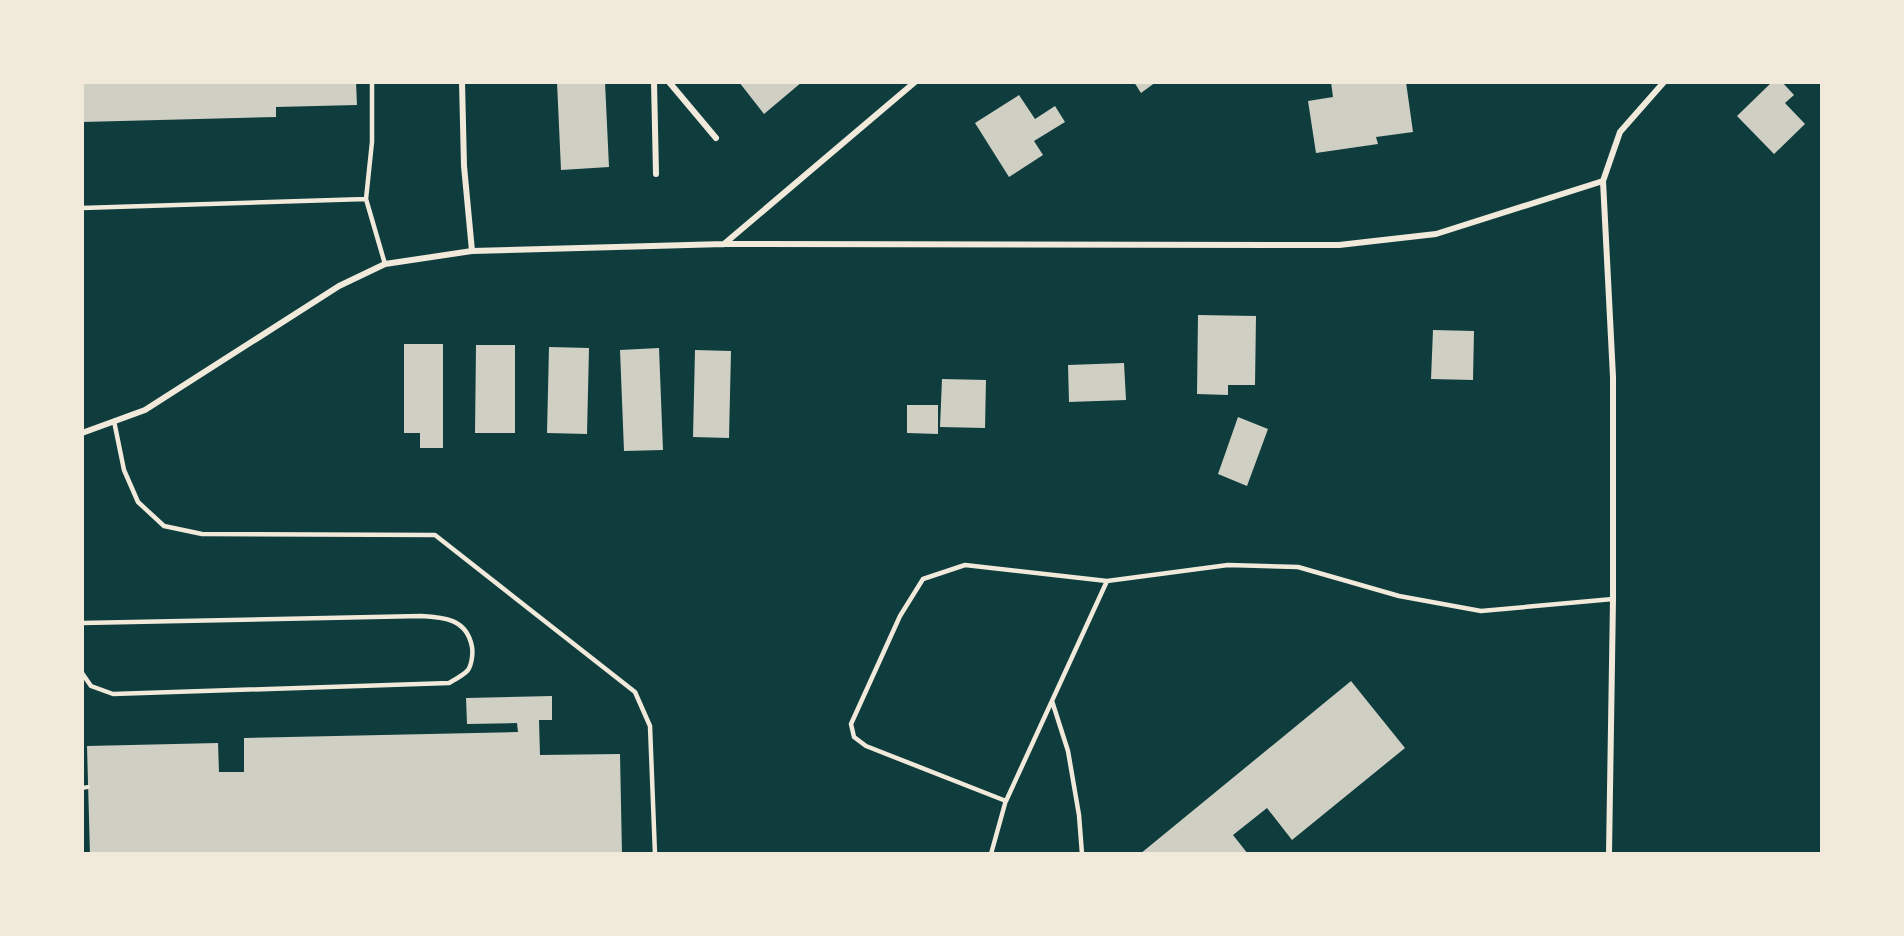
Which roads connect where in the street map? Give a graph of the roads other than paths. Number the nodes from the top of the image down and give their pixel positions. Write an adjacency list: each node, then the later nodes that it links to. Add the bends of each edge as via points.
1 (372, 82): 10 (lane, via 372,142)
2 (462, 82): 13 (street)
3 (654, 82): 8 (street)
4 (669, 82): 7 (street)
5 (915, 82): 12 (street)
6 (1664, 82): 9 (street, via 1620,132)
7 (716, 138)
8 (656, 174)
9 (1603, 181): 12 (street, via 1436,234 1339,245); 18 (street, via 1613,377)
10 (366, 199): 11 (lane); 14 (lane)
11 (82, 208)
12 (724, 244): 13 (street)
13 (472, 251): 14 (street)
14 (385, 264): 15 (street, via 339,286 145,410)
15 (114, 421): 16 (street); 23 (lane, via 124,470 138,502 164,526 202,534 435,535 635,692 650,726)
16 (82, 433)
17 (1107, 581): 18 (lane, via 1228,565 1298,567 1399,596 1481,611); 21 (lane); 22 (lane, via 965,565 923,579 900,616 851,724 854,737 866,746)
18 (1613, 599): 26 (street)
19 (82, 623): 20 (lane, via 442,617 459,624 470,638 473,653 468,670 449,683 113,694 92,686)
20 (82, 673)
21 (1052, 701): 22 (lane); 25 (lane, via 1068,751)
22 (1006, 800): 24 (lane)
23 (655, 854)
24 (991, 854)
25 (1082, 854)
26 (1609, 854)

